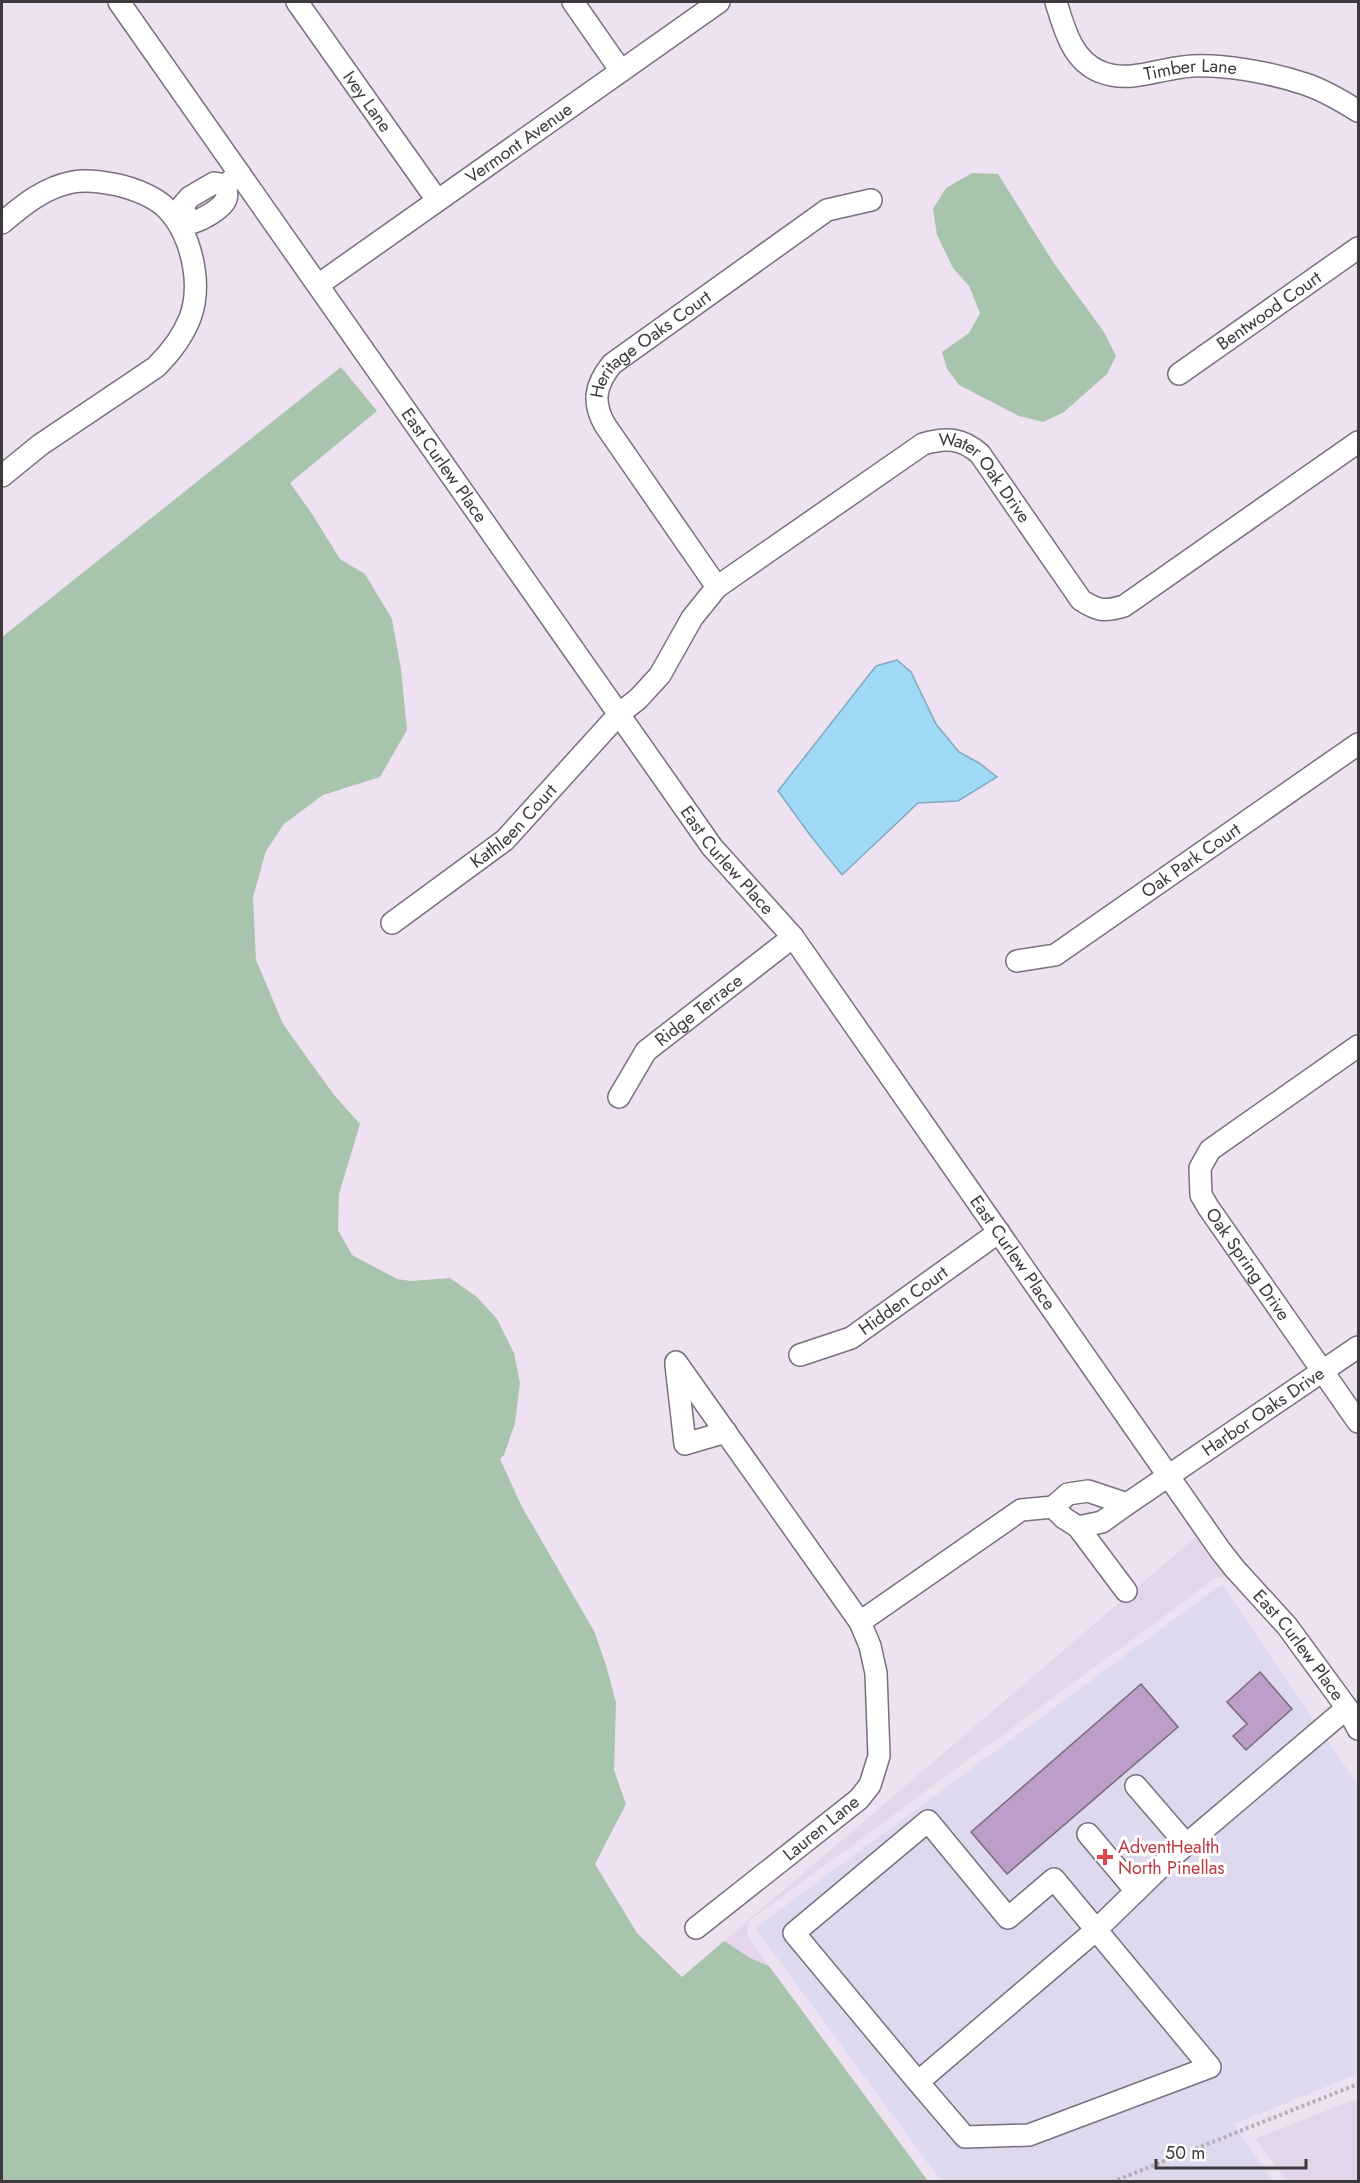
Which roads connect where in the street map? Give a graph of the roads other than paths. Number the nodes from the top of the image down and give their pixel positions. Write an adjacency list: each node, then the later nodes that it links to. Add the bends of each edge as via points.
1 (119, 2): 8 (street, East Curlew Place)
2 (297, 2): 9 (street, Ivey Lane)
3 (573, 2): 6 (street)
4 (719, 2): 6 (street, Vermont Avenue)
5 (1056, 2): 7 (street, Timber Lane, via 1071,45 1101,72 1129,77 1193,66 1250,71 1304,83)
6 (621, 71): 9 (street, Vermont Avenue)
7 (1359, 111)
8 (232, 180): 11 (street, via 214,183 190,197 183,205); 14 (street, East Curlew Place)
9 (437, 200): 14 (street, Vermont Avenue)
10 (871, 200): 18 (street, Heritage Oaks Court, via 827,210 612,364 598,385 596,404 605,425)
11 (182, 220): 12 (street, via 133,188 101,181 73,182 53,188); 17 (street, via 194,271 194,291 189,319 170,353 144,376 40,445)
12 (2, 223)
13 (1359, 248): 15 (street, Bentwood Court)
14 (318, 285): 19 (street, East Curlew Place)
15 (1179, 374)
16 (1359, 442): 18 (street, Water Oak Drive, via 1124,606 1109,611 1080,600 980,454 952,439 923,444)
17 (2, 477)
18 (717, 587): 19 (street, Water Oak Drive, via 692,618 660,675)
19 (620, 713): 21 (street, Kathleen Court, via 505,840); 22 (street, East Curlew Place, via 712,848)
20 (1359, 744): 23 (street, Oak Park Court, via 1055,955)
21 (392, 923)
22 (793, 937): 25 (street, Ridge Terrace, via 646,1051); 26 (street, East Curlew Place)
23 (1017, 961)
24 (1359, 1046): 29 (street, Oak Spring Drive, via 1210,1150 1200,1168 1201,1195 1208,1207)
25 (619, 1097)
26 (999, 1232): 28 (street, Hidden Court, via 850,1338); 32 (street, East Curlew Place)
27 (1359, 1347): 29 (street, Harbor Oaks Drive)
28 (800, 1355)
29 (1323, 1372): 30 (street, Oak Spring Drive); 32 (street, Harbor Oaks Drive)
30 (1359, 1422)
31 (726, 1432): 37 (street, Lauren Lane)
32 (1169, 1476): 33 (street); 38 (street, East Curlew Place, via 1228,1561 1287,1626)
33 (1127, 1504): 34 (street, via 1088,1491 1068,1494); 35 (street, via 1102,1522)
34 (1053, 1507): 35 (street); 37 (street, via 1021,1510)
35 (1078, 1527): 36 (street)
36 (1126, 1591)
37 (860, 1622): 44 (street, Lauren Lane, via 876,1673 879,1756 870,1785 859,1799)
38 (1347, 1708): 39 (street, East Curlew Place); 42 (street)
39 (1359, 1729)
40 (1136, 1786): 42 (street)
41 (1088, 1834): 43 (street)
42 (1186, 1844): 43 (street)
43 (1136, 1891): 45 (street)
44 (696, 1928)
45 (1096, 1930): 46 (street); 46 (street, via 1210,2067 1029,2135 965,2137); 46 (street, via 1054,1879 1008,1918 928,1821 794,1933)
46 (918, 2082)

